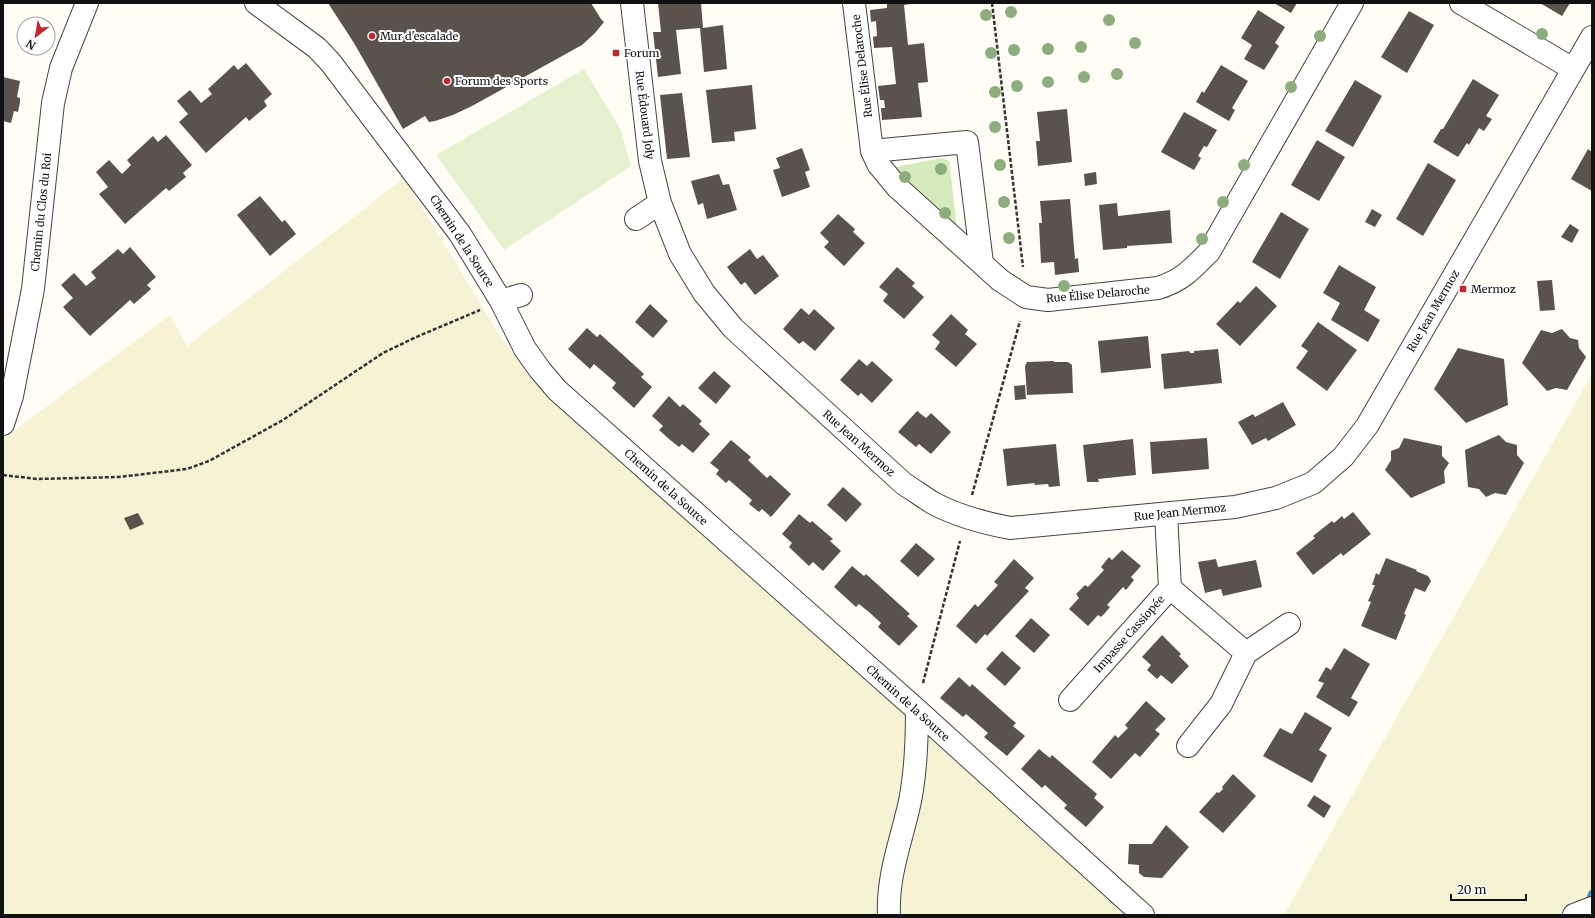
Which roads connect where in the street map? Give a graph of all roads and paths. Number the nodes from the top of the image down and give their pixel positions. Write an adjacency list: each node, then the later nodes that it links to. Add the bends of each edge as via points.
1 (87, 3): 15 (street, Chemin du Clos du Roi, via 61,68 53,103 33,289 13,389)
2 (256, 3): 14 (street, Chemin de la Source, via 317,48 331,63)
3 (632, 3): 10 (street, Rue Édouard Joly, via 650,160)
4 (854, 3): 9 (street, Rue Élise Delaroche)
5 (992, 3): 13 (path)
6 (1352, 3): 13 (street, Rue Élise Delaroche, via 1209,252 1189,273 1174,283 1158,288 1048,300)
7 (1461, 3): 8 (street)
8 (1585, 53): 17 (street, Rue Jean Mermoz, via 1367,426 1343,457 1314,483 1276,498 1235,507)
9 (872, 151): 12 (street, Rue Élise Delaroche, via 878,164 897,187); 12 (street, via 967,142)
10 (660, 203): 11 (street); 18 (street, Rue Jean Mermoz, via 680,254 704,293 733,328 904,484 934,503)
11 (636, 219)
12 (982, 263): 13 (street, Rue Élise Delaroche, via 1000,280)
13 (1026, 297): 18 (path)
14 (511, 298): 16 (path, via 383,353 283,420 209,461 186,469 118,476 37,478); 23 (street, Chemin de la Source, via 525,349 557,390)
15 (3, 424)
16 (3, 475)
17 (1166, 514): 18 (street, Rue Jean Mermoz, via 1010,528); 19 (street, Impasse Cassiopée)
18 (966, 517): 23 (path)
19 (1170, 588): 21 (street); 22 (street, Impasse Cassiopée)
20 (1289, 624): 21 (street)
21 (1246, 653): 24 (street, via 1221,704)
22 (1070, 700)
23 (916, 710): 25 (street, via 915,770 910,803 895,856); 26 (street, Chemin de la Source)
24 (1188, 746)
25 (889, 915)
26 (1143, 915)

